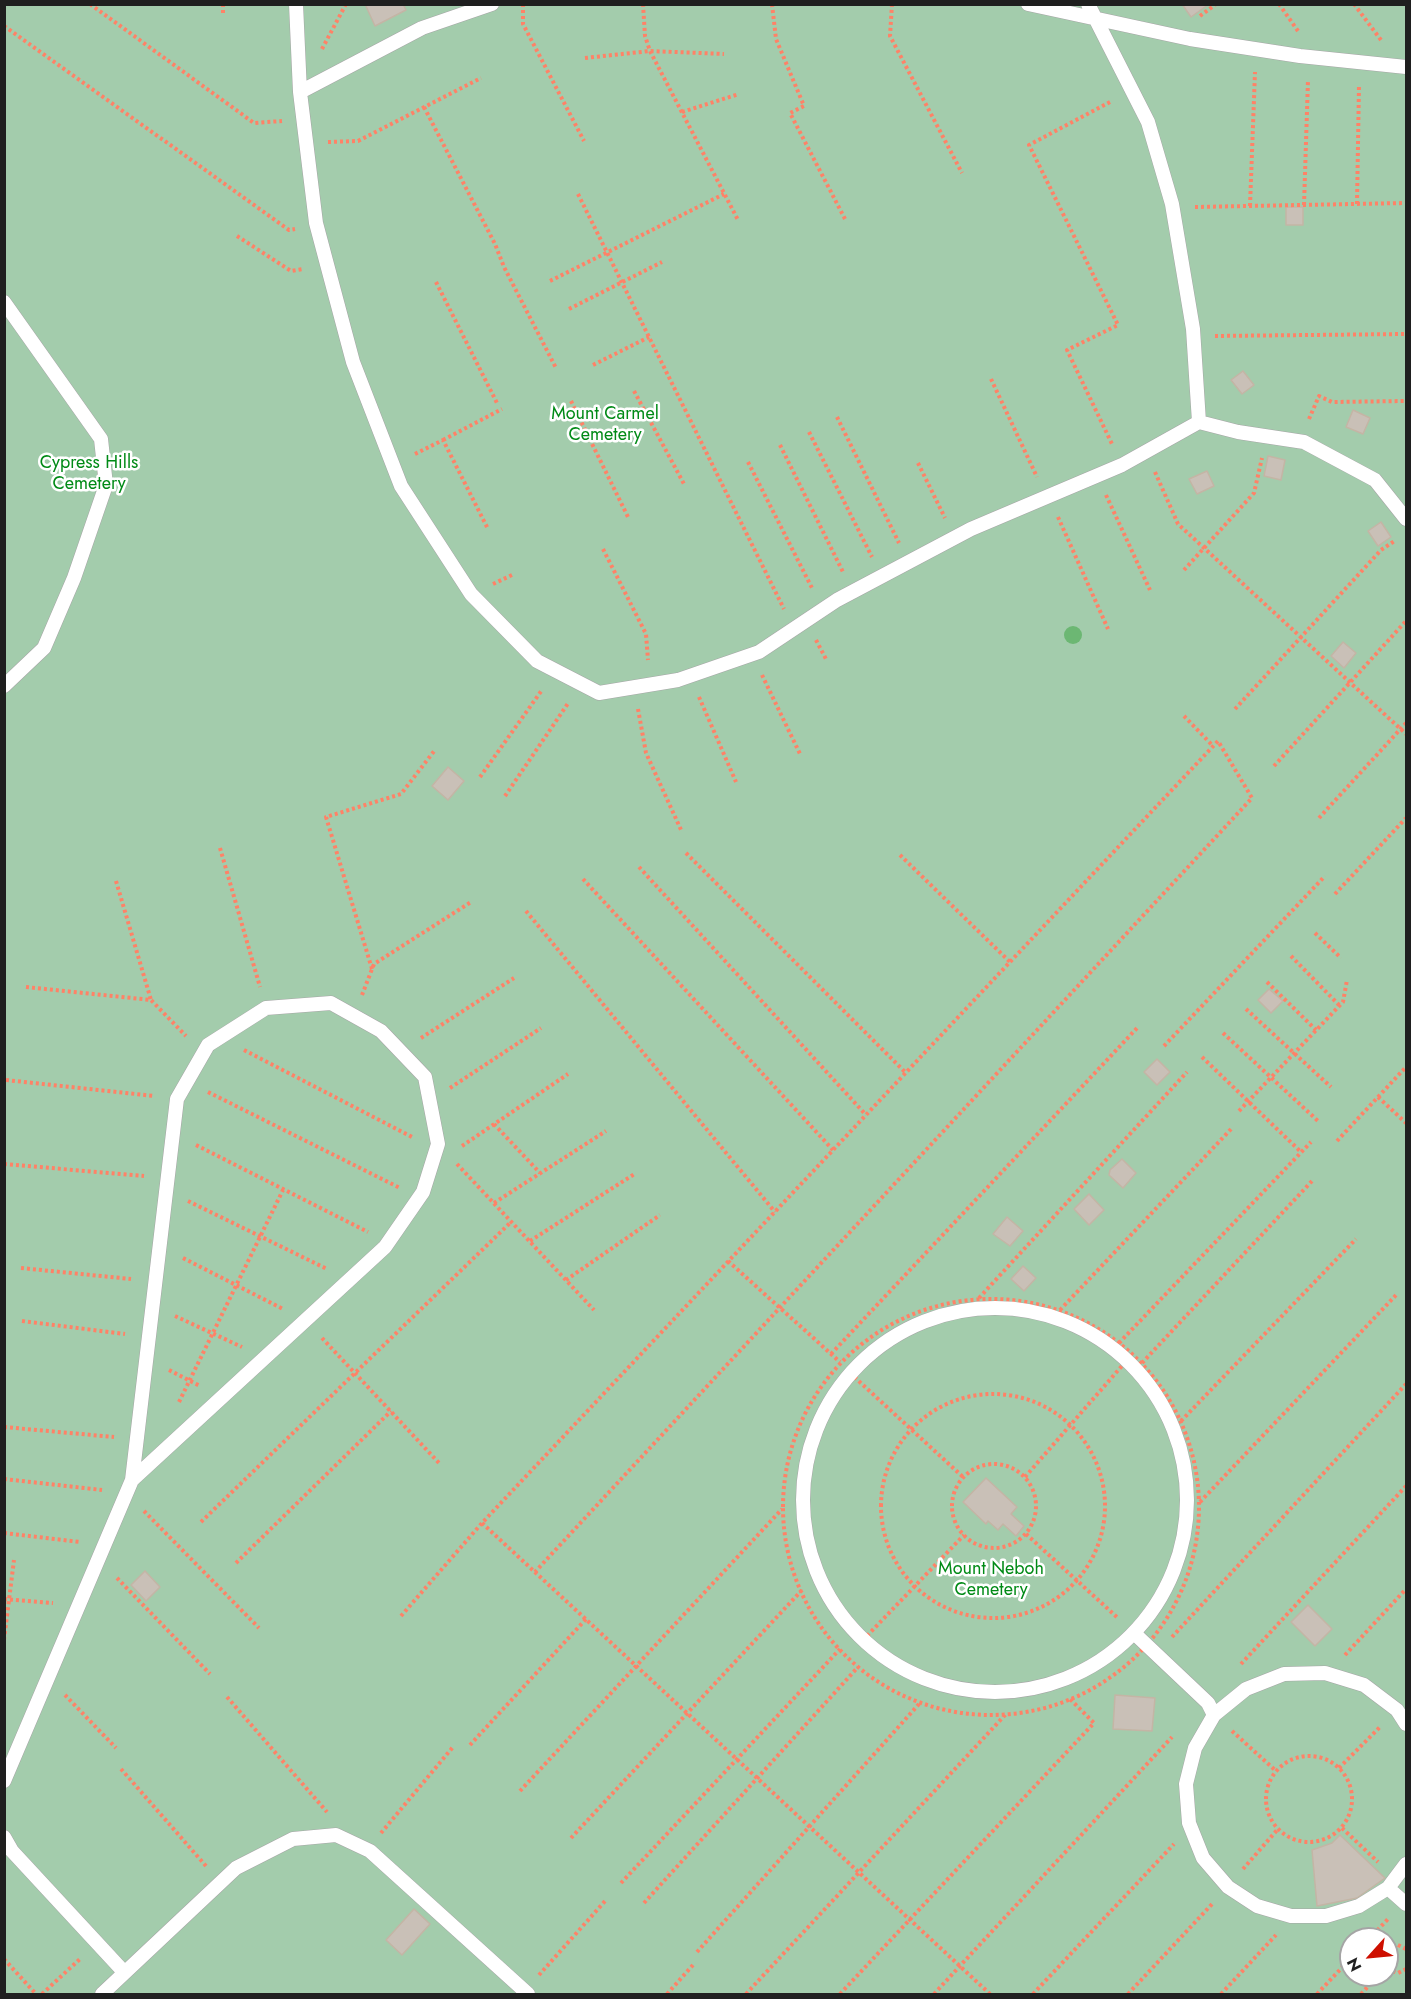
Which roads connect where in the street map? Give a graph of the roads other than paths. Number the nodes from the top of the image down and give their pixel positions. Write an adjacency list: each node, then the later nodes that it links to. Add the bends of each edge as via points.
1 (296, 4): 7 (lane)
2 (492, 4): 7 (lane, via 422,28)
3 (1028, 4): 5 (lane)
4 (1088, 4): 5 (lane)
5 (1096, 18): 6 (lane, via 1190,39); 9 (lane, via 1148,122 1175,214 1193,329)
6 (1403, 67)
7 (300, 92): 9 (lane, via 316,223 352,362 401,486 471,594 537,661 599,693 691,676 752,654 852,592 955,537 1122,465)
8 (4, 302): 11 (lane, via 101,439 105,485 74,578 44,648)
9 (1199, 422): 10 (lane, via 1304,442 1375,480)
10 (1407, 519)
11 (4, 686)
12 (129, 1487): 12 (lane, via 388,1242 419,1197 441,1149 424,1077 381,1031 331,1003 266,1008 208,1045 177,1099); 16 (lane)
13 (1135, 1634): 13 (lane, via 1170,1584 1187,1526 1185,1465 1165,1407 1135,1361 1078,1325 1039,1313 1020,1308 959,1309 902,1330 850,1373 820,1417 804,1475 806,1535 826,1592 863,1640 913,1675 970,1692 1031,1690 1087,1671); 14 (lane, via 1208,1703)
14 (1214, 1715): 15 (lane, via 1246,1689 1284,1674 1325,1673 1364,1685 1397,1710); 19 (lane, via 1195,1748 1186,1785 1189,1823 1203,1858 1228,1887 1257,1906 1291,1916 1326,1916 1359,1906)
15 (1407, 1724)
16 (4, 1781)
17 (4, 1837): 21 (lane, via 12,1851)
18 (1407, 1864): 19 (lane)
19 (1391, 1884): 20 (lane)
20 (1407, 1904)
21 (124, 1972): 22 (lane); 23 (lane, via 236,1868 293,1839 336,1835 368,1850)
22 (102, 1995)
23 (528, 1995)

